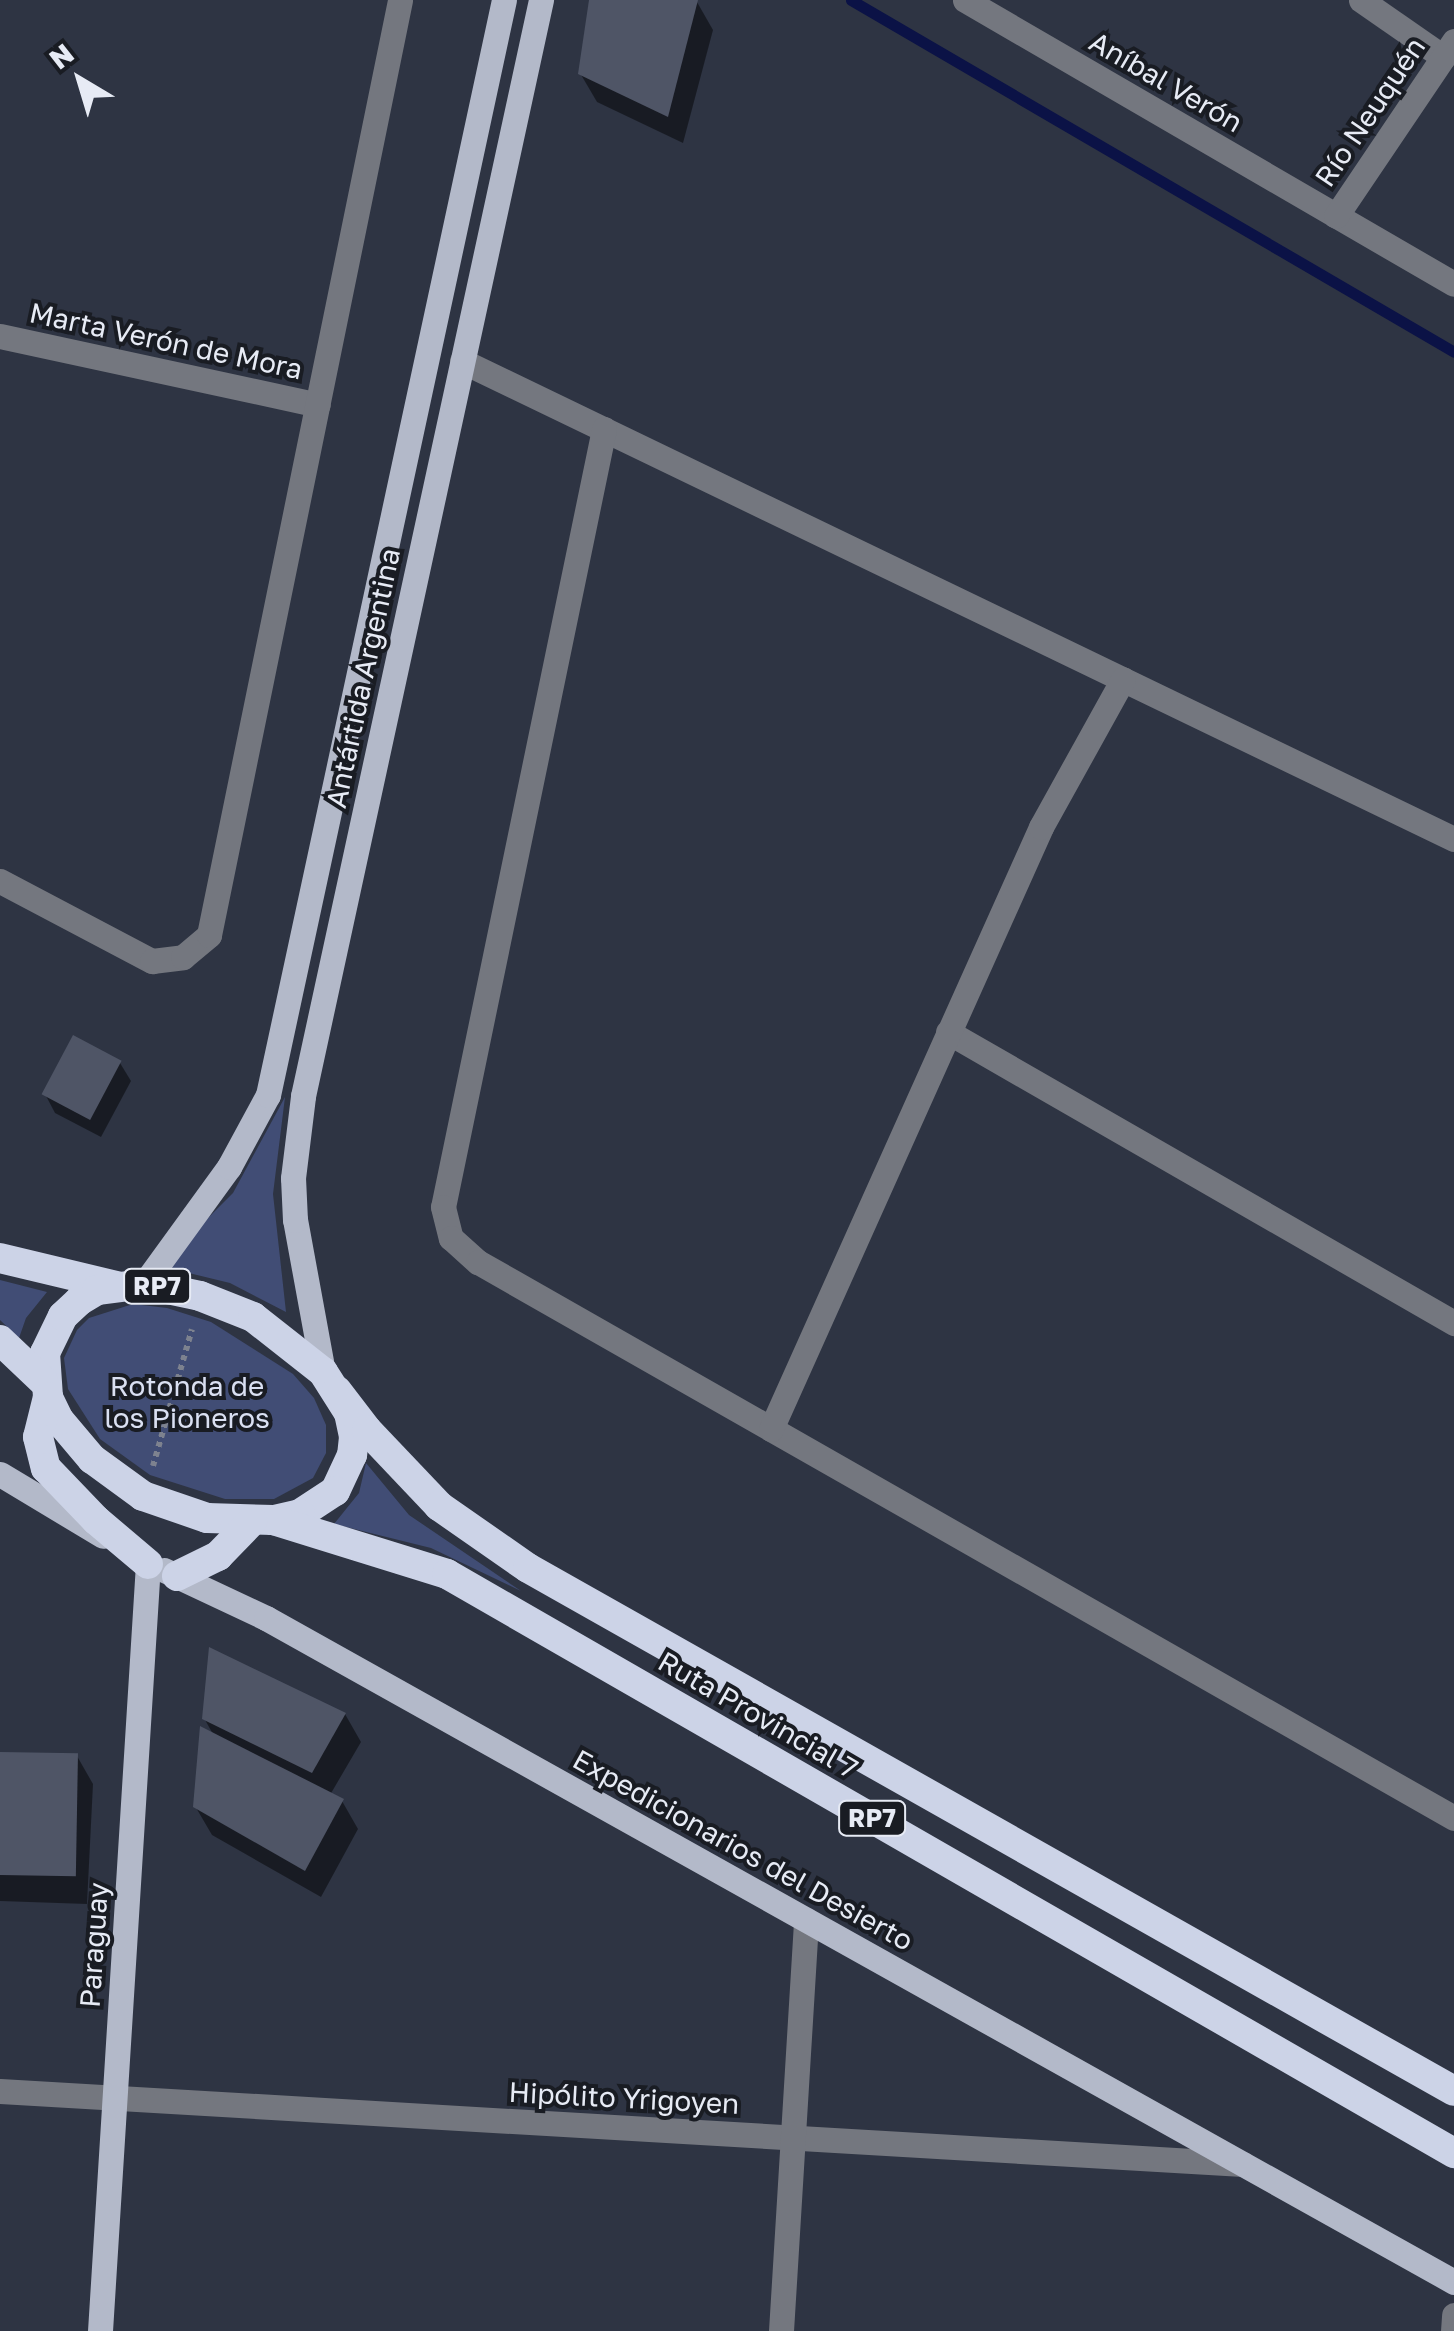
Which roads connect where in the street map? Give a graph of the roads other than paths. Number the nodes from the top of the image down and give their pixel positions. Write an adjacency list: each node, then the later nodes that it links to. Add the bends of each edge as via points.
1 (400, 0): 11 (street)
2 (504, 0): 18 (main road, Antártida Argentina, via 268,1096 229,1167)
3 (541, 0): 10 (main road, Antártida Argentina)
4 (965, 0): 7 (street, Aníbal Verón)
5 (1361, 0): 6 (street)
6 (1449, 49): 7 (street, Río Neuquén)
7 (1336, 216): 8 (street, Aníbal Verón)
8 (1454, 284)
9 (0, 336): 11 (street, Marta Verón de Mora)
10 (462, 361): 12 (street); 21 (main road, Antártida Argentina, via 296,1140 295,1220)
11 (318, 405): 15 (street, via 214,922 199,948 167,962 140,957)
12 (604, 430): 13 (street); 23 (street, via 442,1207 444,1223 478,1262)
13 (1123, 679): 14 (street); 16 (street, via 1041,827)
14 (1454, 838)
15 (0, 881)
16 (948, 1032): 19 (street); 23 (street)
17 (0, 1258): 18 (highway, RP7)
18 (131, 1285): 21 (highway, RP7, via 200,1296 253,1318); 22 (highway, RP7, via 88,1296 63,1316 45,1352)
19 (1454, 1323)
20 (0, 1340): 22 (highway, RP7)
21 (330, 1382): 25 (highway, RP7, via 354,1436 346,1473 320,1504); 31 (highway, Ruta Provincial 7 / RP7, via 439,1506 528,1568)
22 (45, 1389): 25 (highway, RP7, via 59,1420 92,1459 143,1496 207,1518); 26 (highway, via 38,1437 46,1468)
23 (772, 1430): 28 (street)
24 (0, 1474): 26 (main road, Expedicionarios del Desierto)
25 (262, 1521): 27 (highway, via 218,1556); 34 (highway, Ruta Provincial 7 / RP7, via 410,1560 460,1581)
26 (148, 1564): 27 (main road, Expedicionarios del Desierto); 32 (main road, Paraguay)
27 (177, 1576): 29 (main road, Expedicionarios del Desierto, via 266,1618)
28 (1454, 1818)
29 (806, 1920): 33 (street); 35 (main road, Expedicionarios del Desierto)
30 (0, 2091): 32 (street, Hipólito Yrigoyen)
31 (1454, 2091)
32 (114, 2098): 33 (street, Hipólito Yrigoyen); 38 (main road, Paraguay)
33 (793, 2138): 35 (street, Hipólito Yrigoyen); 39 (street)
34 (1454, 2153)
35 (1244, 2164): 36 (main road, Expedicionarios del Desierto)
36 (1454, 2282)
37 (1454, 2315): 40 (street)
38 (100, 2331)
39 (781, 2331)
40 (1453, 2331)

